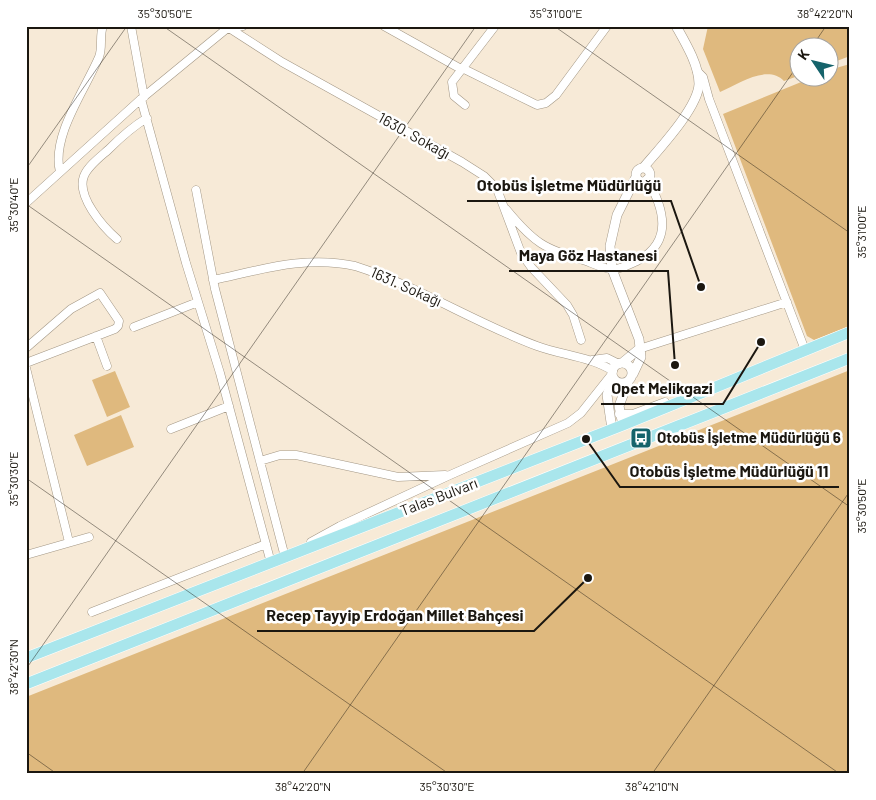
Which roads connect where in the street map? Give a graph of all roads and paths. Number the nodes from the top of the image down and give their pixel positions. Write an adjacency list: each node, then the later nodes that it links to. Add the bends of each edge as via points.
1 (103, 26): 14 (street, via 100,54 70,116 60,147)
2 (131, 26): 11 (street)
3 (243, 26): 8 (street)
4 (384, 26): 9 (street)
5 (494, 26): 9 (street)
6 (607, 26): 9 (street, via 556,95 542,104 537,105)
7 (676, 26): 10 (street)
8 (229, 27): 11 (street); 20 (street, 1630. Sokağı, via 282,62 484,176 497,190)
9 (461, 68): 12 (street, via 451,87 456,99)
10 (697, 71): 15 (street, via 699,85 696,97); 25 (street, via 703,77)
11 (143, 98): 13 (street); 14 (street)
12 (465, 105)
13 (147, 118): 21 (street, via 132,127 88,169 83,180 93,210); 24 (street)
14 (60, 172): 18 (street)
15 (643, 176): 22 (street, via 617,215 611,235); 22 (street, via 662,206 661,234 652,250 642,258)
16 (196, 190): 23 (street)
17 (26, 191): 18 (street)
18 (33, 197): 19 (street)
19 (26, 203)
20 (504, 207): 22 (street, via 541,245); 29 (street, 1630. Sokağı, via 521,253 567,305)
21 (117, 239)
22 (612, 269): 31 (street, via 638,334)
23 (213, 280): 35 (street, 1631. Sokağı, via 293,262 343,263 366,269 538,347); 47 (street)
24 (198, 302): 26 (street); 44 (street)
25 (787, 302): 31 (street); 32 (street)
26 (134, 328)
27 (850, 332): 32 (main road, Talas Bulvarı)
28 (96, 336): 30 (street, via 117,328 119,324 100,292 72,309); 36 (street); 38 (street)
29 (581, 340)
30 (26, 348)
31 (639, 349): 37 (street); 41 (street, via 640,361)
32 (805, 350): 45 (main road, Talas Bulvarı)
33 (850, 351): 57 (main road, Talas Bulvarı)
34 (850, 358): 58 (main road)
35 (592, 360): 37 (street, 1631. Sokağı, via 607,358); 40 (street, 1631. Sokağı)
36 (26, 363)
37 (621, 363): 40 (street); 41 (street, via 631,368)
38 (107, 366)
39 (26, 368): 50 (street)
40 (613, 374): 41 (street, via 618,382); 42 (street); 43 (street)
41 (630, 378): 45 (street, via 620,403)
42 (592, 400): 43 (street); 48 (street, via 561,427)
43 (607, 401): 45 (street)
44 (229, 406): 46 (street); 51 (street)
45 (618, 423): 53 (main road, Talas Bulvarı)
46 (171, 429)
47 (260, 461): 48 (street, via 280,455 296,455 398,477); 53 (street)
48 (450, 475): 53 (street, via 340,526)
49 (89, 537): 50 (street)
50 (69, 542): 52 (street)
51 (266, 544): 54 (street); 55 (street)
52 (26, 555)
53 (285, 557): 54 (main road, Talas Bulvarı)
54 (271, 563): 56 (main road, Talas Bulvarı)
55 (92, 612)
56 (26, 658)
57 (26, 676)
58 (26, 684)

